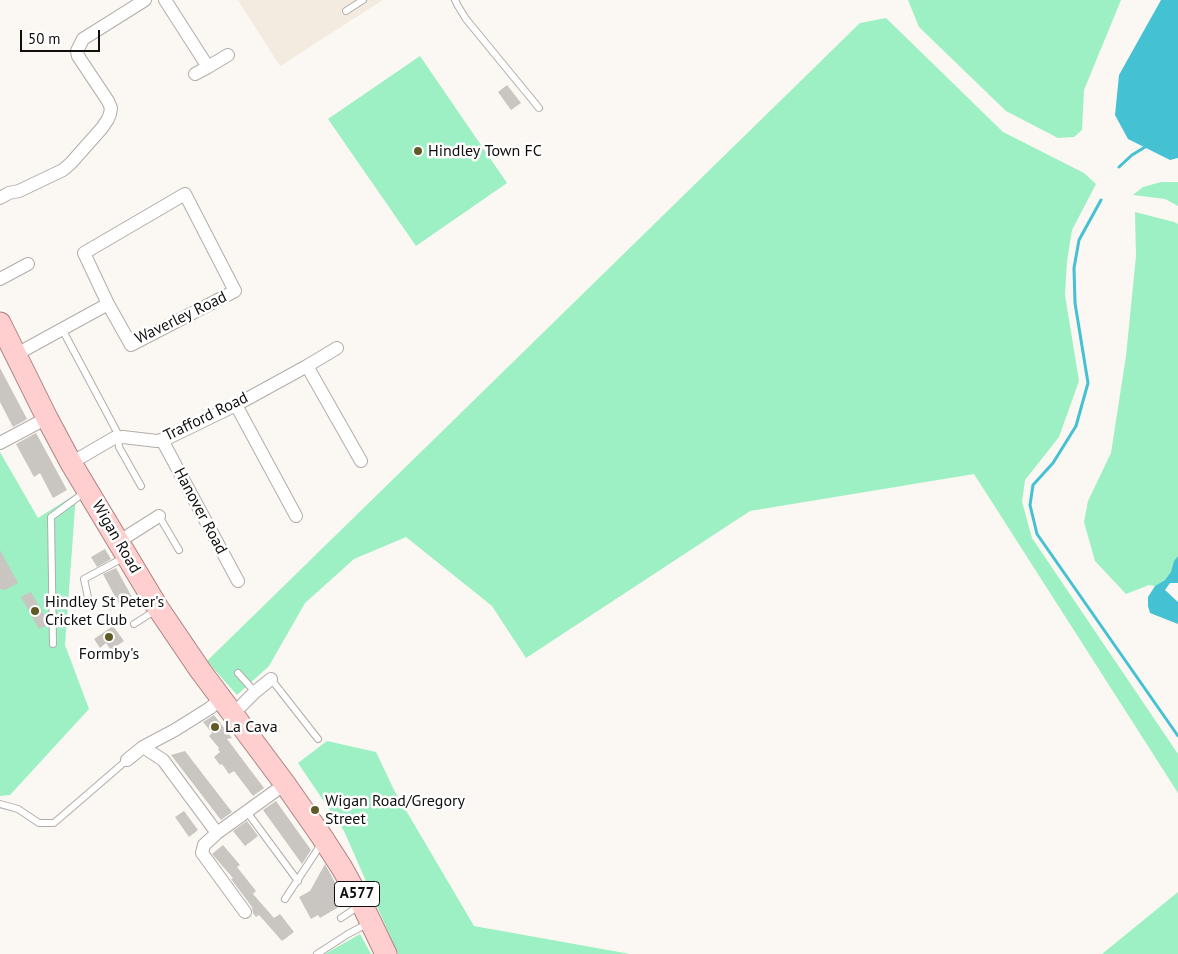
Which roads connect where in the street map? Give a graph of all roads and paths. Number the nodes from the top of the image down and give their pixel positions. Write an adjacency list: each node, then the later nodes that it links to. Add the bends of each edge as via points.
1 (145, 0): 10 (street, via 79,44 78,56 111,108 102,128 63,170)
2 (165, 0): 7 (street)
3 (363, 0): 5 (lane)
4 (455, 0): 9 (lane, via 466,19)
5 (346, 11)
6 (228, 55): 7 (street)
7 (208, 67): 8 (street)
8 (195, 74)
9 (539, 108)
10 (0, 198)
11 (28, 264): 12 (street)
12 (0, 279)
13 (108, 304): 13 (street, Waverley Road, via 131,346 235,291 185,194 84,253); 15 (street)
14 (0, 323): 17 (highway, Wigan Road / A577)
15 (62, 329): 17 (street); 21 (lane)
16 (336, 348): 18 (street, Trafford Road)
17 (9, 350): 20 (highway, Wigan Road / A577)
18 (307, 366): 19 (street, Trafford Road); 24 (street)
19 (236, 405): 22 (street, Trafford Road); 28 (street)
20 (47, 418): 23 (street); 25 (highway, Wigan Road / A577)
21 (118, 437): 22 (street, Trafford Road); 25 (street); 26 (lane, via 119,447)
22 (162, 440): 32 (street, Hanover Road)
23 (0, 443)
24 (362, 460)
25 (71, 462): 27 (highway, Wigan Road / A577)
26 (141, 486)
27 (88, 490): 30 (highway, Wigan Road / A577); 36 (lane, via 51,517)
28 (296, 515)
29 (159, 516): 30 (street); 31 (lane)
30 (122, 549): 33 (lane, via 84,579); 34 (highway, Wigan Road / A577)
31 (179, 550)
32 (236, 583)
33 (89, 602)
34 (158, 608): 35 (lane); 40 (highway, Wigan Road / A577)
35 (134, 624)
36 (53, 644)
37 (238, 673): 39 (lane)
38 (272, 679): 39 (street); 41 (lane)
39 (255, 692): 40 (street, via 240,707)
40 (227, 706): 42 (street, via 210,708); 44 (highway, Wigan Road / A577)
41 (318, 739)
42 (143, 747): 43 (street); 47 (street, via 163,760)
43 (127, 760): 45 (lane, via 54,824 39,823 18,809)
44 (285, 784): 46 (street); 48 (highway, Wigan Road / A577)
45 (0, 804)
46 (246, 812): 47 (street); 49 (lane)
47 (217, 833): 51 (street, via 204,845 202,853)
48 (322, 837): 49 (lane); 52 (highway, A577)
49 (298, 880): 50 (lane)
50 (285, 899)
51 (245, 912)
52 (366, 913): 53 (lane); 54 (lane, via 348,934); 55 (highway, A577)
53 (341, 918)
54 (317, 954)
55 (386, 954)

